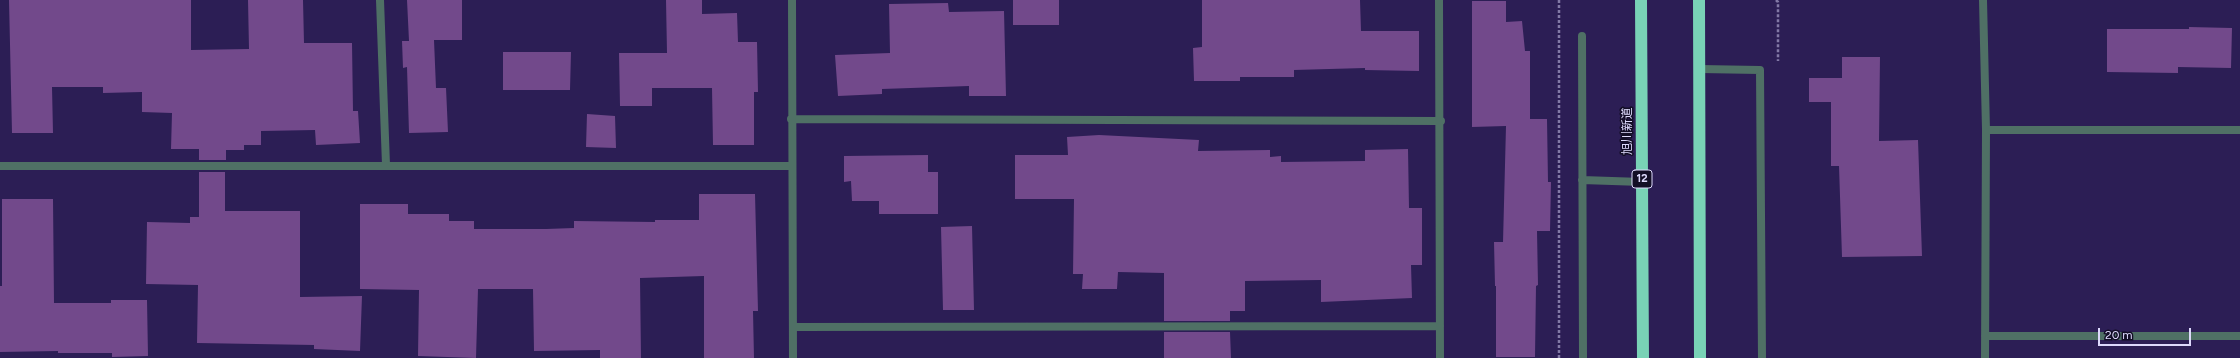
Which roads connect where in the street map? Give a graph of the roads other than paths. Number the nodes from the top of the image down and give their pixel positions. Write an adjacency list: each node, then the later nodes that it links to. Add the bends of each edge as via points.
1 (380, 0): 13 (street)
2 (792, 0): 9 (street)
3 (1439, 0): 10 (street)
4 (1641, 0): 17 (highway, 旭川新道 / 12)
5 (1700, 0): 8 (highway)
6 (1983, 0): 11 (street)
7 (1582, 36): 16 (street)
8 (1700, 69): 26 (highway); 27 (street, via 1760,70)
9 (791, 119): 10 (street); 15 (street)
10 (1441, 121): 18 (street)
11 (1986, 130): 12 (street); 20 (street)
12 (2240, 130)
13 (386, 165): 14 (street); 15 (street)
14 (0, 166)
15 (792, 166): 19 (street)
16 (1582, 180): 17 (street); 24 (street)
17 (1642, 182): 25 (highway, 旭川新道 / 12)
18 (1440, 326): 19 (street); 23 (street)
19 (794, 327): 22 (street)
20 (1985, 336): 21 (street); 28 (street)
21 (2240, 336)
22 (793, 358)
23 (1440, 358)
24 (1582, 358)
25 (1643, 358)
26 (1700, 358)
27 (1762, 358)
28 (1985, 358)

